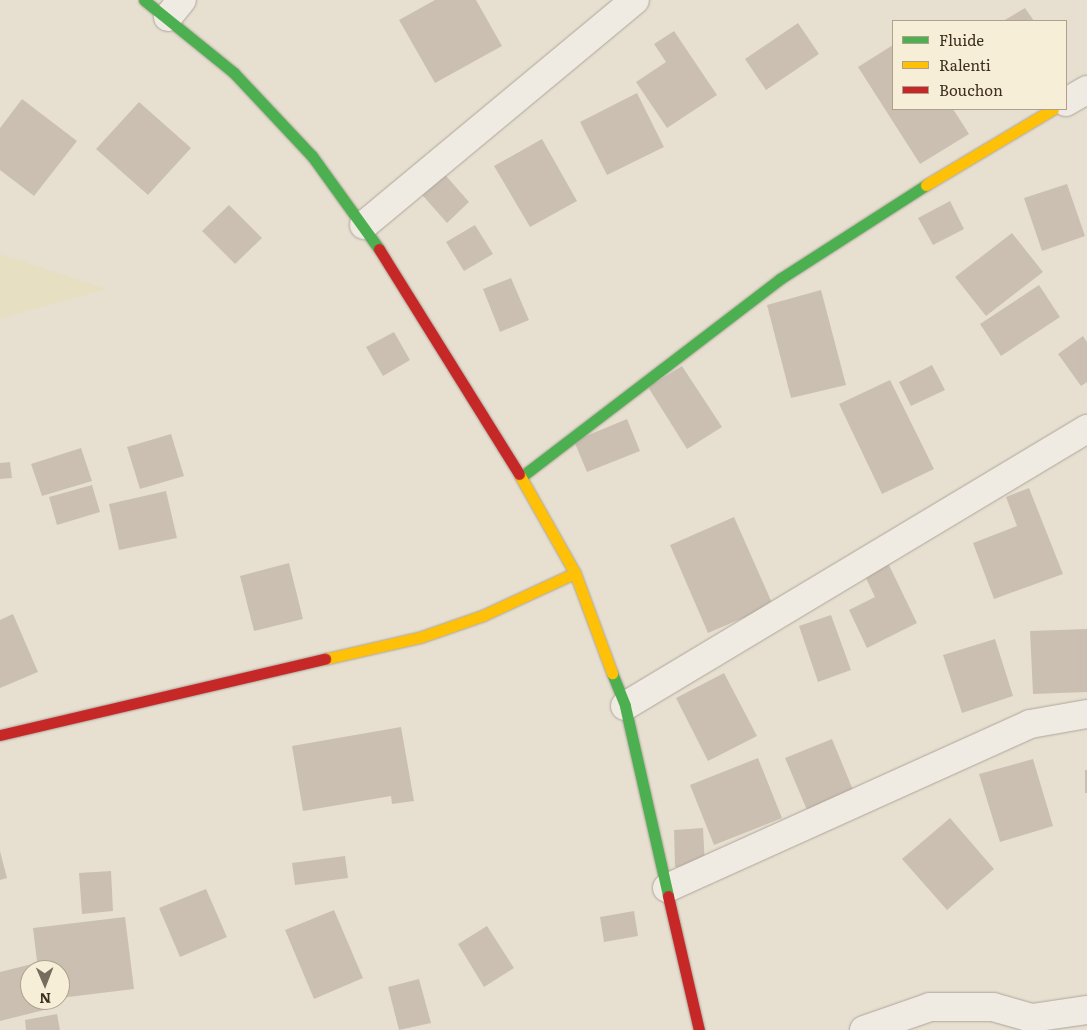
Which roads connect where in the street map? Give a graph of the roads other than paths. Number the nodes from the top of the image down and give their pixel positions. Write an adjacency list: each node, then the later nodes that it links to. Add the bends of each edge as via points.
1 (144, 0): 3 (street)
2 (635, 0): 7 (street)
3 (175, 9): 7 (street, via 312,156)
4 (1087, 90): 5 (street)
5 (1067, 101)
6 (1052, 110): 9 (street, via 978,151 780,279)
7 (364, 225): 9 (street)
8 (1087, 429): 11 (street)
9 (522, 477): 10 (street)
10 (575, 573): 11 (street); 13 (street, via 484,615 421,637)
11 (625, 706): 14 (street)
12 (1087, 714): 14 (street, via 1030,724)
13 (0, 735)
14 (667, 888): 16 (street)
15 (1087, 1010): 17 (street, via 1032,1018 993,1008 930,1007)
16 (699, 1030)
17 (864, 1030)

